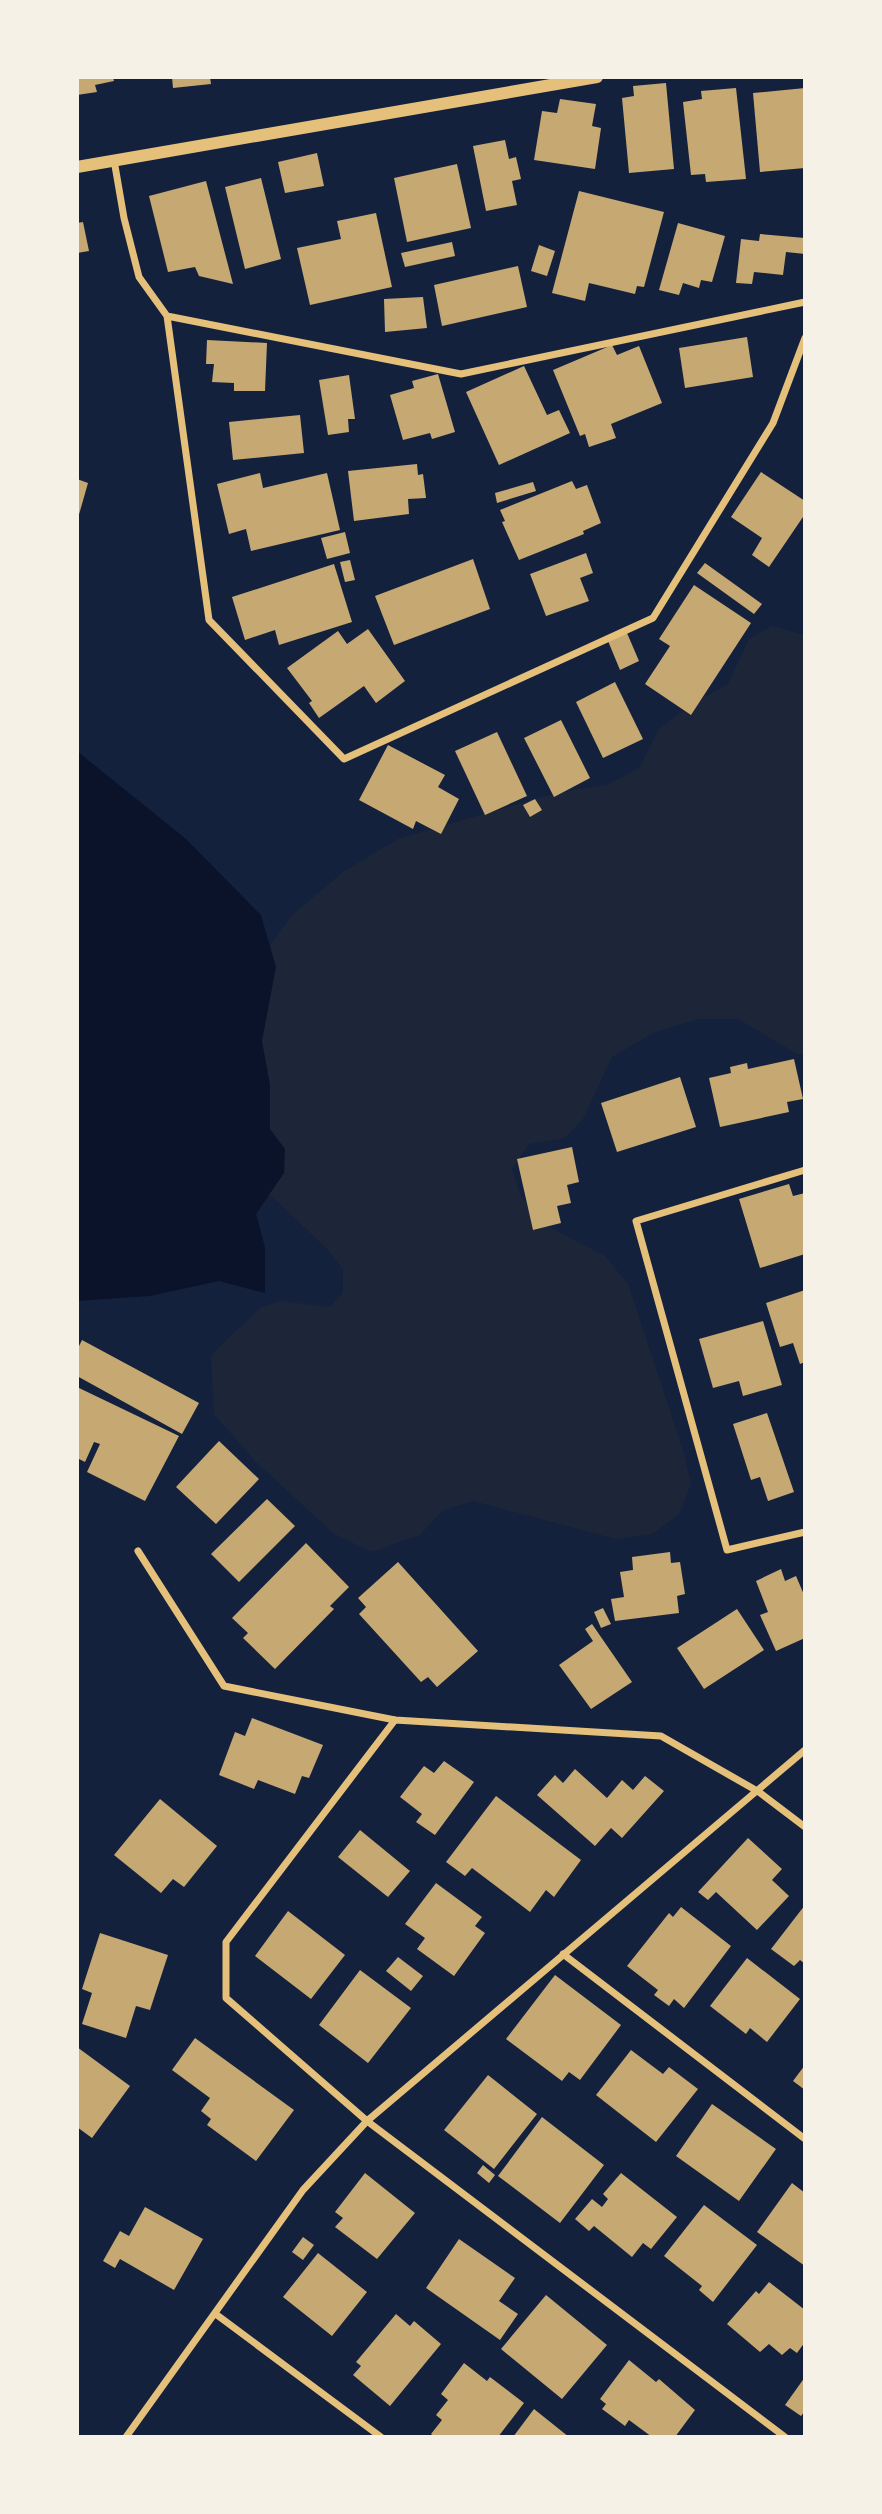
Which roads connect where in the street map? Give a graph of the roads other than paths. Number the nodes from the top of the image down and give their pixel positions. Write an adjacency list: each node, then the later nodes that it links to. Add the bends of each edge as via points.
1 (597, 77): 2 (street)
2 (114, 160): 3 (street); 5 (street, via 139,277)
3 (77, 167)
4 (805, 302): 5 (street, via 461,374)
5 (167, 316): 6 (street, via 209,620 344,759 653,618 773,423)
6 (805, 338)
7 (805, 1170): 8 (street, via 636,1222 727,1550)
8 (805, 1532)
9 (138, 1551): 10 (street, via 224,1686)
10 (395, 1720): 12 (street, via 661,1736); 15 (street, via 226,1942 226,1998)
11 (805, 1750): 12 (street)
12 (759, 1792): 13 (street); 14 (street)
13 (805, 1827)
14 (563, 1954): 15 (street); 16 (street)
15 (368, 2121): 17 (street, via 303,2190); 20 (street)
16 (805, 2139)
17 (216, 2315): 18 (street); 19 (street)
18 (126, 2437)
19 (381, 2437)
20 (785, 2437)

